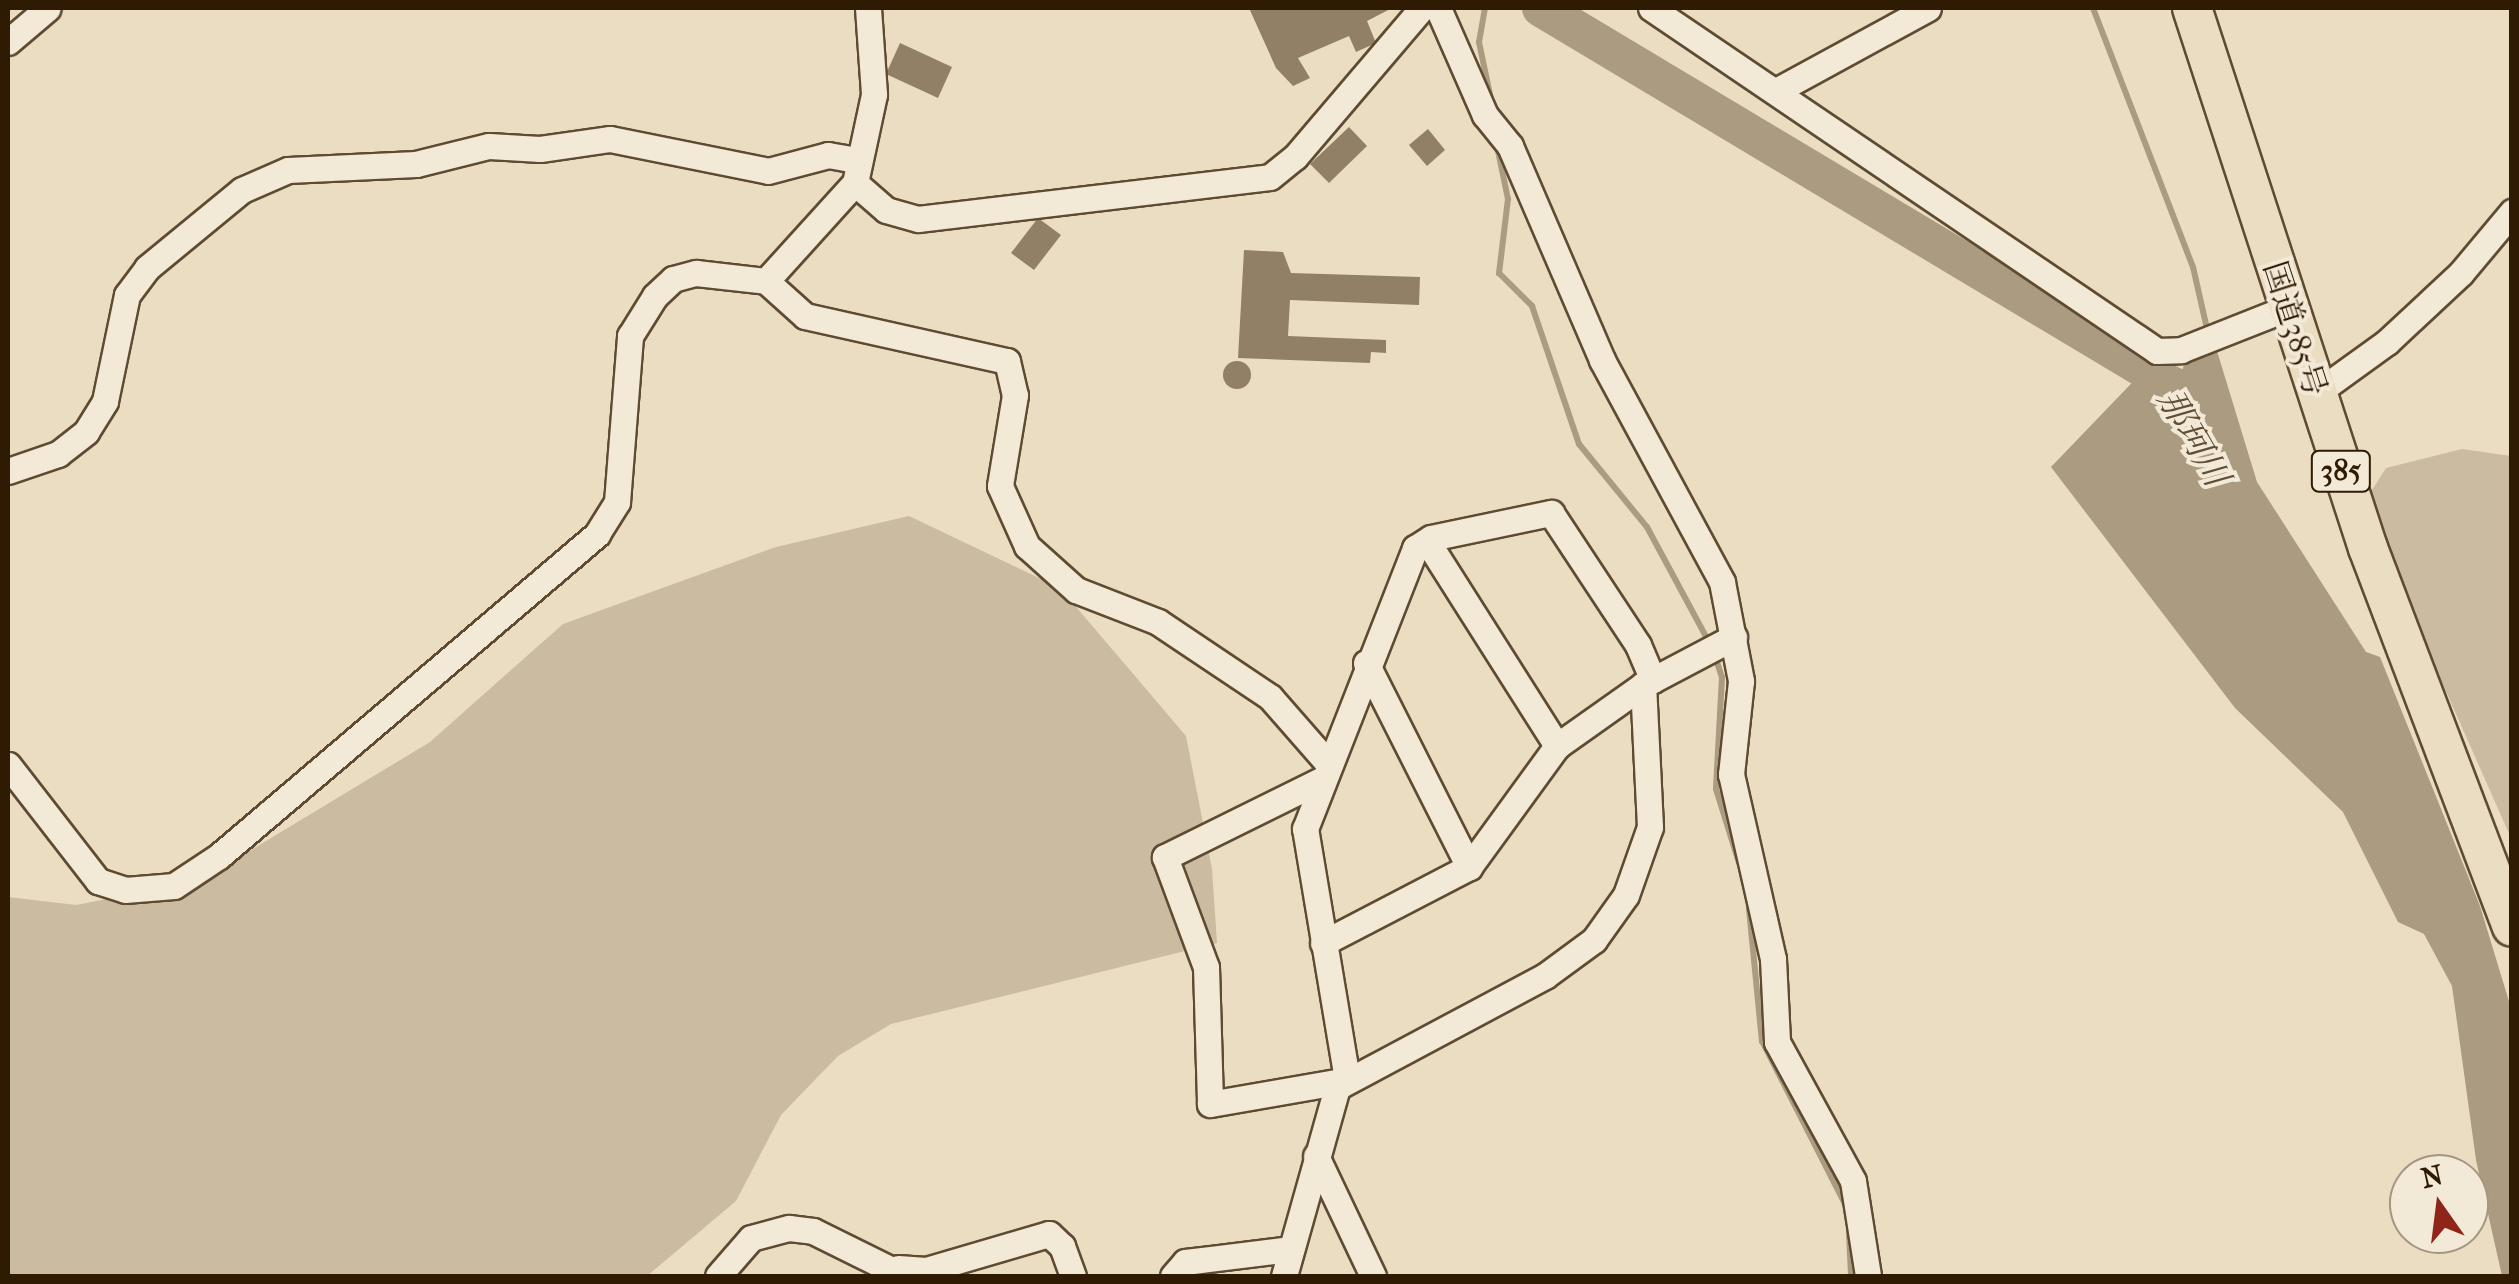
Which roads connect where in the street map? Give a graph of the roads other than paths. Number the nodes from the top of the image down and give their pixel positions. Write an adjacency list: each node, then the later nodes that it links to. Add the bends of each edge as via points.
1 (48, 8): 8 (street)
2 (868, 8): 10 (street, via 874,94)
3 (1422, 8): 10 (street, via 1295,158 1270,177 918,218 886,210)
4 (1438, 8): 17 (street, via 1485,116 1510,146 1602,360 1710,550)
5 (1651, 8): 9 (street)
6 (1928, 8): 9 (street)
7 (2192, 8): 13 (highway, 国道385号 / 385)
8 (8, 42)
9 (1776, 91): 13 (street, via 2158,351 2182,350)
10 (855, 172): 12 (street); 15 (street, via 828,155 768,171 610,139 489,146 416,164 288,170 242,190 147,268 127,295 105,401 86,432 58,454)
11 (2512, 212): 14 (street, via 2461,273 2387,342)
12 (766, 281): 21 (street, via 696,273 674,279 655,296 630,336 623,366 617,502 610,518 485,634 219,856 174,886 125,890 98,881); 22 (street, via 805,316 1007,361 1015,395 1000,486 1027,546 1076,590 1158,622 1270,697)
13 (2287, 308): 14 (highway, 国道385号 / 385)
14 (2315, 394): 24 (highway, 国道385号 / 385)
15 (8, 471)
16 (1427, 541): 18 (street, via 1407,560); 19 (street, via 1551,512 1638,645); 20 (street)
17 (1734, 637): 19 (street); 35 (street, via 1741,698 1731,774 1773,959 1776,1042 1853,1181)
18 (1366, 663): 22 (street); 23 (street)
19 (1648, 682): 20 (street); 26 (street, via 1650,827 1636,876 1603,928 1576,957 1545,976)
20 (1556, 746): 23 (street)
21 (8, 766)
22 (1323, 772): 25 (street, via 1305,848); 26 (street, via 1165,857 1206,967 1210,1104)
23 (1469, 867): 25 (street)
24 (2512, 927)
25 (1323, 943): 26 (street)
26 (1345, 1080): 27 (street)
27 (1316, 1156): 28 (street); 34 (street)
28 (1291, 1248): 32 (street, via 1185,1262); 33 (street)
29 (901, 1272): 30 (street, via 790,1228 750,1238); 31 (street, via 1049,1234 1062,1246)
30 (718, 1276)
31 (1073, 1276)
32 (1173, 1276)
33 (1284, 1276)
34 (1372, 1276)
35 (1868, 1276)

